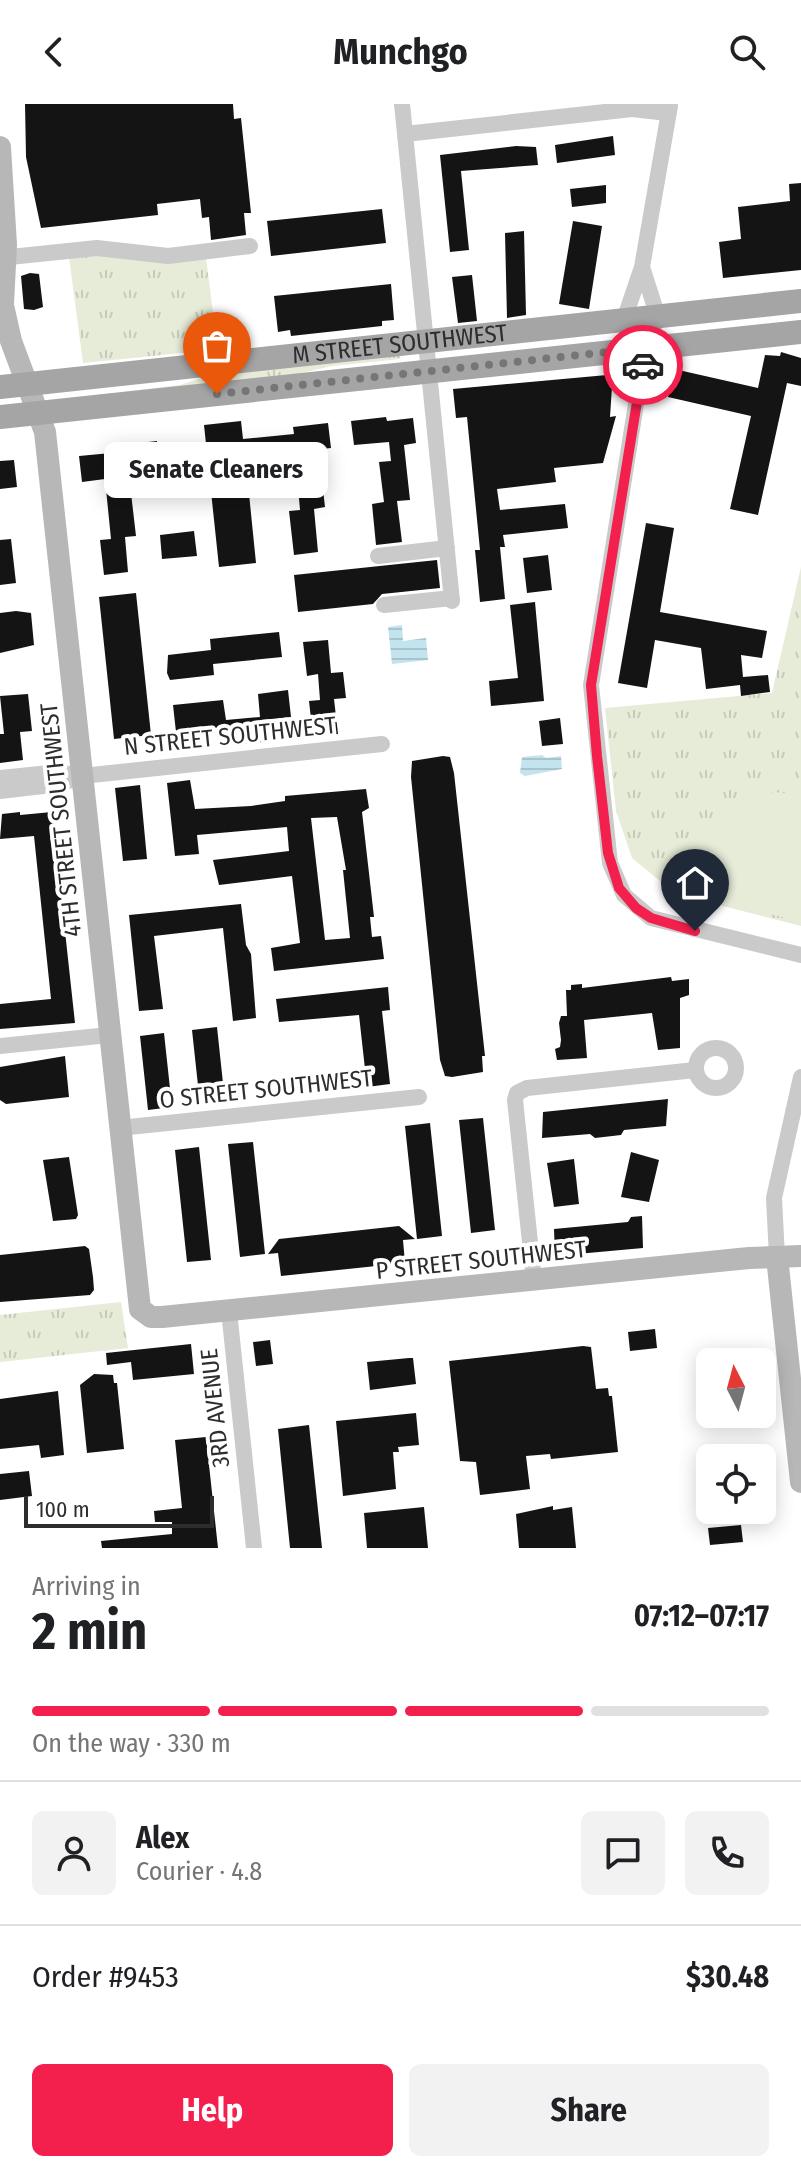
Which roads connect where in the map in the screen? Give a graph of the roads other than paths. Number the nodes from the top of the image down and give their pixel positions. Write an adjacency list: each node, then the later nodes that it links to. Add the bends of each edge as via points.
1 (402, 104): 3 (street)
2 (669, 108): 3 (street); 7 (street)
3 (405, 134): 13 (street)
4 (0, 147): 6 (street, 4TH STREET SOUTHWEST)
5 (250, 246): 6 (street, via 168,256 97,248)
6 (3, 258): 8 (street, 4TH STREET SOUTHWEST)
7 (642, 267): 10 (street); 11 (street)
8 (1, 298): 16 (street, 4TH STREET SOUTHWEST)
9 (801, 301): 10 (main road, M STREET SOUTHWEST)
10 (658, 317): 11 (main road, M STREET SOUTHWEST); 14 (street)
11 (624, 320): 13 (main road, M STREET SOUTHWEST)
12 (801, 332): 14 (main road, M STREET SOUTHWEST)
13 (427, 343): 15 (street); 16 (main road, M STREET SOUTHWEST)
14 (645, 348): 15 (main road, M STREET SOUTHWEST); 27 (street, via 591,685 610,863 624,895 651,918)
15 (429, 371): 18 (main road, M STREET SOUTHWEST); 20 (street)
16 (29, 384): 17 (main road, M STREET SOUTHWEST); 18 (street, 4TH STREET SOUTHWEST)
17 (0, 387)
18 (40, 412): 19 (main road, M STREET SOUTHWEST); 24 (street, 4TH STREET SOUTHWEST)
19 (0, 417)
20 (447, 548): 21 (street); 22 (street, via 452,600)
21 (378, 556)
22 (384, 605)
23 (382, 744): 24 (street, N STREET SOUTHWEST)
24 (82, 776): 25 (street, N STREET SOUTHWEST, via 59,772); 26 (street, N STREET SOUTHWEST); 28 (street, 4TH STREET SOUTHWEST)
25 (0, 778)
26 (0, 791)
27 (801, 955)
28 (109, 1035): 29 (street); 33 (street, 4TH STREET SOUTHWEST)
29 (0, 1046)
30 (695, 1070): 36 (street, via 517,1093)
31 (801, 1077): 35 (street, via 774,1198)
32 (419, 1097): 33 (street, O STREET SOUTHWEST)
33 (119, 1128): 38 (street, 4TH STREET SOUTHWEST, via 137,1303 148,1315)
34 (801, 1256): 35 (street, P STREET SOUTHWEST)
35 (777, 1257): 36 (street, P STREET SOUTHWEST); 39 (street)
36 (534, 1280): 37 (street, P STREET SOUTHWEST)
37 (229, 1311): 38 (street, P STREET SOUTHWEST); 40 (street, 3RD AVENUE)
38 (167, 1317)
39 (801, 1482)
40 (254, 1548)

